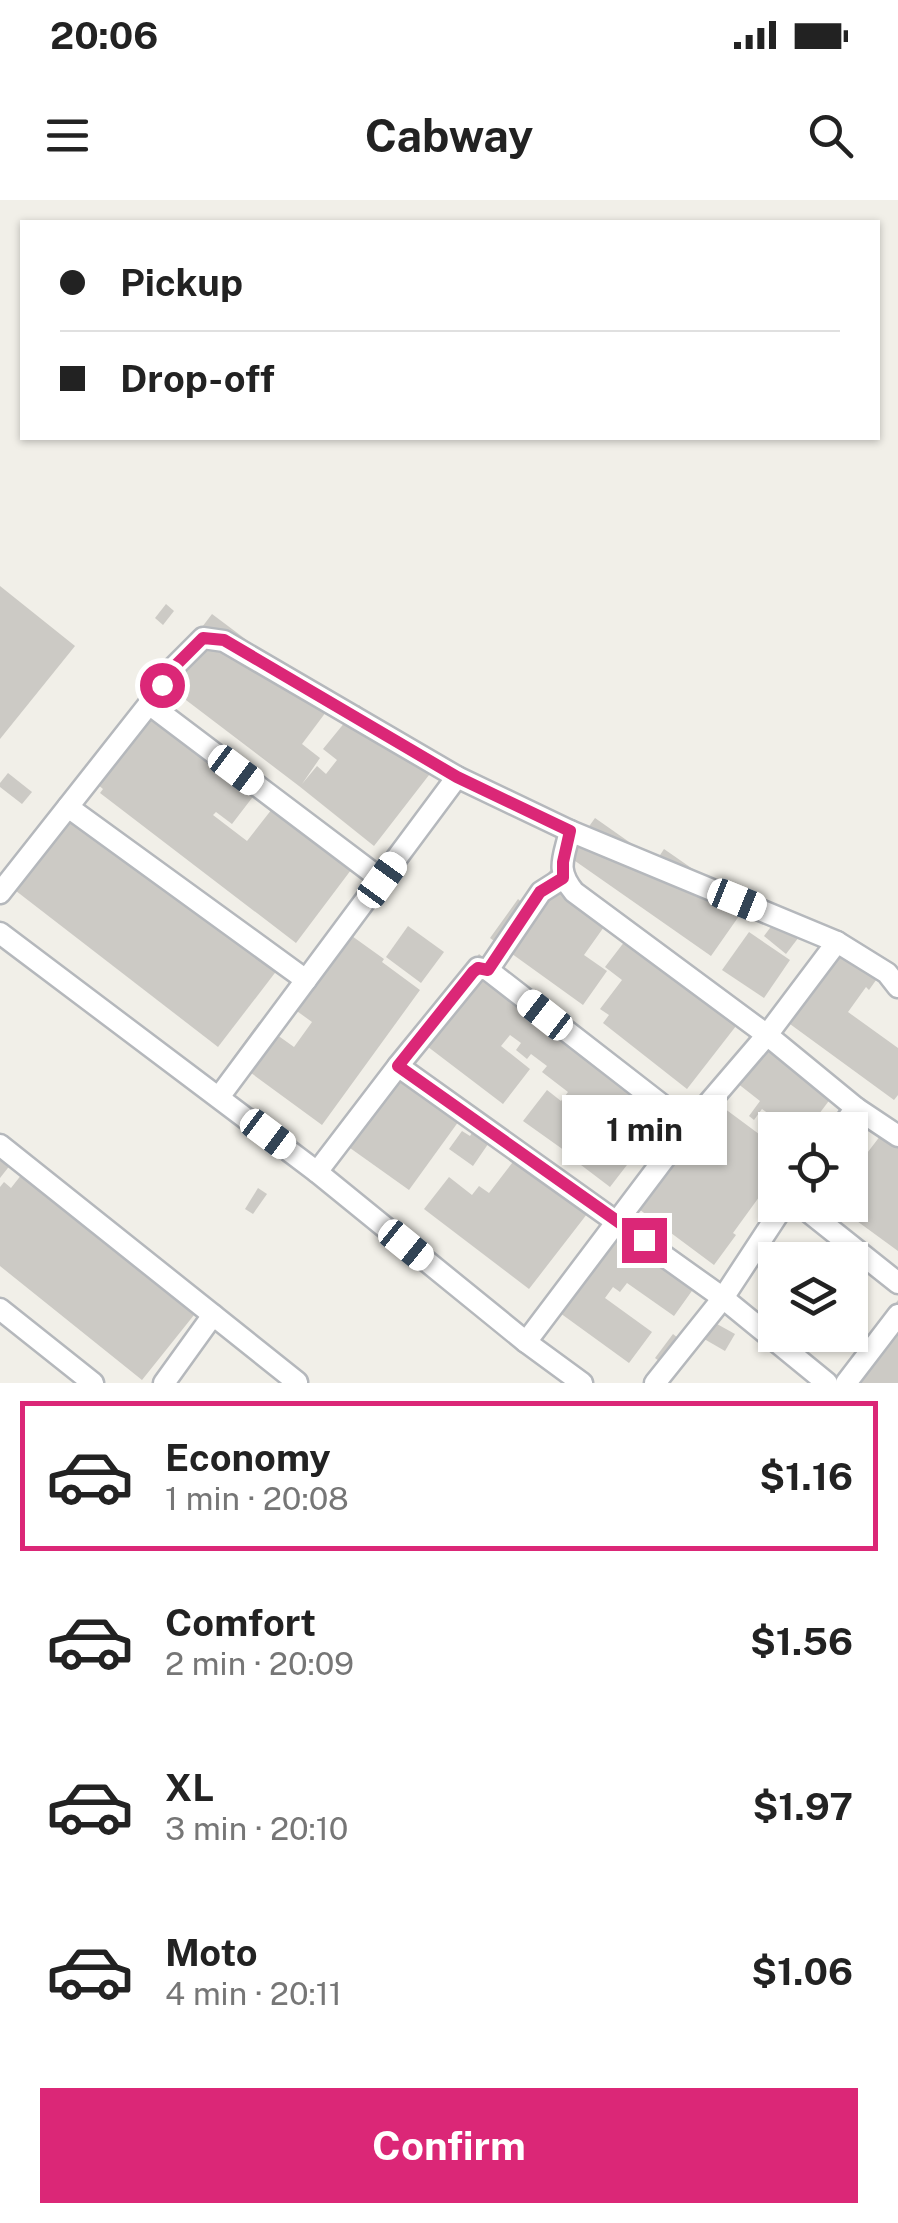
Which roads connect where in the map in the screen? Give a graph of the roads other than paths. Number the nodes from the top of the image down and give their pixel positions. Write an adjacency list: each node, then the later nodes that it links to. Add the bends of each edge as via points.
1 (148, 704): 2 (street, via 192,647 203,638 224,640); 3 (street); 6 (street)
2 (457, 777): 4 (street); 6 (street)
3 (68, 806): 7 (street); 11 (street)
4 (570, 831): 5 (street); 9 (street)
5 (563, 878): 10 (street, via 540,892); 13 (street)
6 (382, 880): 11 (street)
7 (0, 894)
8 (0, 933): 15 (street)
9 (837, 942): 12 (street); 13 (street)
10 (488, 970): 14 (street, via 473,972); 18 (street)
11 (306, 980): 15 (street)
12 (898, 987)
13 (767, 1035): 16 (street); 18 (street)
14 (398, 1066): 21 (street); 22 (street)
15 (219, 1097): 21 (street)
16 (856, 1108): 17 (street); 19 (street)
17 (853, 1112)
18 (689, 1126): 22 (street)
19 (898, 1136)
20 (0, 1145): 29 (street)
21 (316, 1172): 30 (street)
22 (618, 1221): 26 (street); 30 (street)
23 (773, 1222): 26 (street)
24 (821, 1222): 25 (street)
25 (898, 1284)
26 (723, 1298): 35 (street); 36 (street)
27 (0, 1309): 31 (street)
28 (898, 1314): 37 (street)
29 (213, 1315): 32 (street); 33 (street)
30 (526, 1342): 34 (street)
31 (93, 1383)
32 (164, 1383)
33 (298, 1383)
34 (582, 1383)
35 (655, 1383)
36 (826, 1383)
37 (846, 1383)

